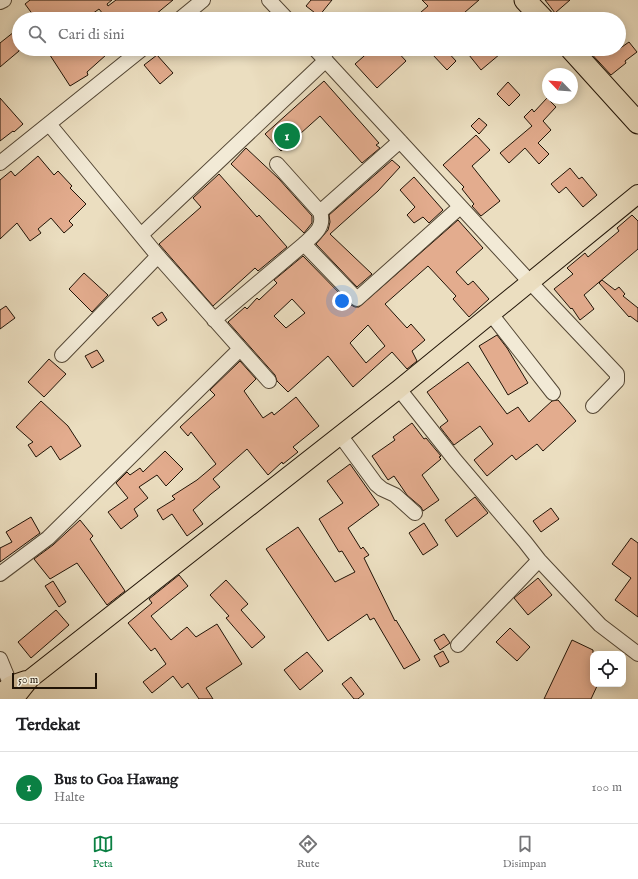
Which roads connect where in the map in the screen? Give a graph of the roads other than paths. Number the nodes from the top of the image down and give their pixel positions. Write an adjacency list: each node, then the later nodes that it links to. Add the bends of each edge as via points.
1 (4, 0): 5 (street)
2 (203, 0): 6 (street)
3 (270, 0): 7 (street)
4 (526, 0): 8 (highway)
5 (0, 2)
6 (188, 12)
7 (281, 12)
8 (537, 12)
9 (133, 56): 14 (street)
10 (322, 56): 12 (street)
11 (577, 56): 13 (highway)
12 (326, 60): 15 (street); 21 (street)
13 (638, 123)
14 (49, 124): 16 (street); 21 (street)
15 (400, 141): 19 (street); 20 (street)
16 (0, 163)
17 (277, 164): 20 (street)
18 (638, 194): 24 (main road)
19 (460, 207): 22 (street, via 357,299); 24 (street)
20 (320, 212): 22 (street, via 321,226)
21 (141, 235): 23 (street)
22 (304, 244): 26 (street)
23 (158, 256): 26 (street); 28 (street)
24 (530, 282): 25 (main road); 32 (street, via 617,374 617,381)
25 (491, 314): 30 (main road); 31 (street)
26 (214, 320): 27 (street)
27 (240, 349): 29 (street); 36 (street, via 48,538)
28 (62, 355)
29 (269, 381)
30 (399, 389): 33 (main road); 35 (street)
31 (553, 393)
32 (593, 406)
33 (340, 435): 34 (street, via 376,484 382,490 395,495); 40 (main road)
34 (414, 514)
35 (539, 560): 37 (street); 38 (street, via 600,625)
36 (0, 574)
37 (458, 645)
38 (638, 654)
39 (0, 659): 40 (street)
40 (12, 695)

